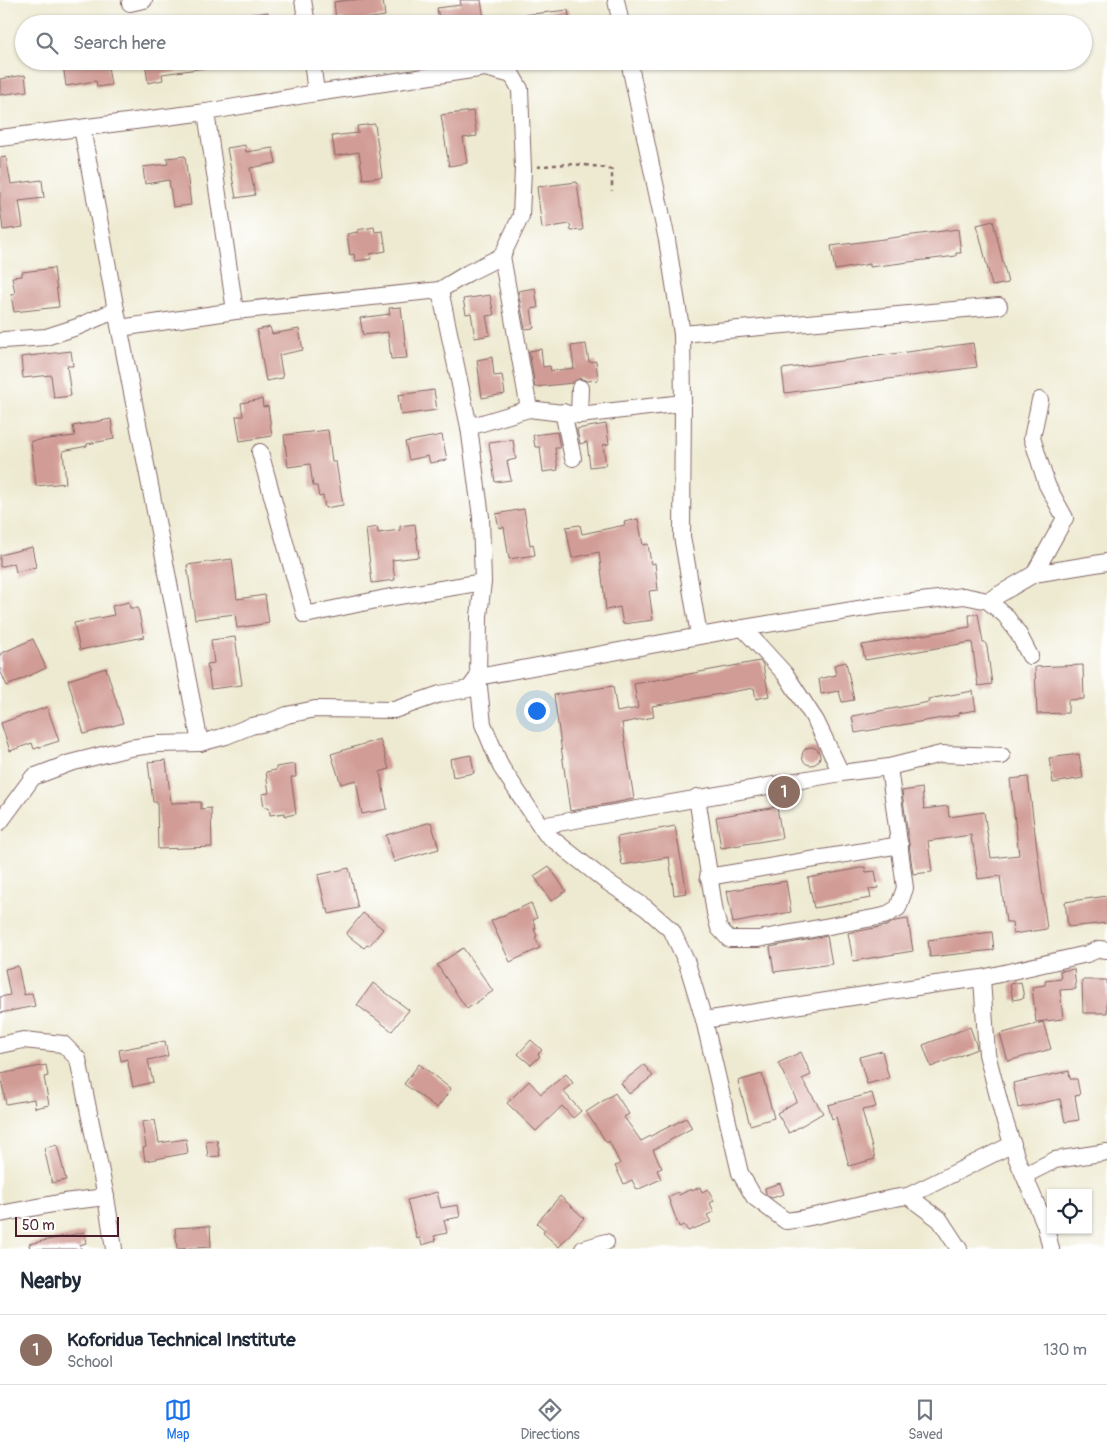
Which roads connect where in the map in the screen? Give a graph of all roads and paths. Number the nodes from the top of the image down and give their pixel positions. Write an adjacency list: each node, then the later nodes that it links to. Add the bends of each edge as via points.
1 (304, 0): 3 (street)
2 (616, 0): 4 (street)
3 (306, 15)
4 (619, 15)
5 (313, 70): 9 (street)
6 (471, 70): 9 (street)
7 (492, 70): 13 (street, via 512,76 520,90)
8 (631, 70): 21 (street, via 667,240)
9 (316, 92): 10 (street)
10 (206, 112): 11 (street); 19 (street)
11 (82, 128): 12 (street); 18 (street)
12 (0, 138)
13 (523, 169): 14 (path, via 558,164 599,166 612,170); 15 (street, via 521,216)
14 (612, 191)
15 (502, 256): 16 (street); 26 (street)
16 (440, 290): 19 (street); 28 (street)
17 (999, 306): 21 (street)
18 (116, 310): 20 (street); 22 (street, via 46,337)
19 (235, 311): 20 (street)
20 (120, 328): 39 (street)
21 (682, 334): 25 (street)
22 (4, 340)
23 (580, 388): 27 (street)
24 (1040, 400): 32 (street, via 1032,438 1046,485 1066,518)
25 (683, 403): 27 (street); 36 (street, via 682,536)
26 (529, 409): 27 (street); 28 (street)
27 (571, 414): 30 (street)
28 (469, 427): 33 (street, via 482,517)
29 (260, 452): 33 (street, via 305,615)
30 (573, 458)
31 (1107, 562): 32 (street)
32 (1034, 574): 34 (street)
33 (483, 582): 38 (street)
34 (988, 601): 35 (street, via 954,597); 37 (street, via 1005,615)
35 (743, 628): 36 (street); 42 (street, via 786,675 816,721)
36 (699, 635): 38 (street)
37 (1030, 656)
38 (478, 677): 39 (street, via 469,688 394,710 316,710 287,715); 45 (street, via 483,724 501,766)
39 (200, 743): 44 (street, via 130,748 70,763 33,777)
40 (1002, 756): 41 (street, via 941,754)
41 (888, 767): 42 (street); 46 (street)
42 (841, 773): 43 (street)
43 (697, 797): 45 (street); 47 (street)
44 (0, 822)
45 (540, 826): 50 (street, via 553,840 672,931 687,963)
46 (900, 845): 47 (street); 47 (street, via 906,888 898,908 876,918 758,939 729,939 719,928)
47 (708, 877)
48 (1107, 950): 49 (street, via 1099,949)
49 (982, 978): 50 (street); 52 (street, via 987,1054)
50 (704, 1020): 55 (street, via 740,1174 754,1197 786,1221 815,1218 884,1199)
51 (0, 1045): 56 (street, via 23,1040 63,1044 78,1059)
52 (1013, 1144): 54 (street); 55 (street)
53 (1107, 1152): 54 (street, via 1055,1160)
54 (1025, 1175): 62 (street, via 1045,1224)
55 (908, 1196): 61 (street, via 940,1220)
56 (106, 1197): 57 (street); 59 (street)
57 (0, 1214)
58 (606, 1242): 60 (street)
59 (114, 1249)
60 (583, 1249)
61 (959, 1249)
62 (1051, 1249)

